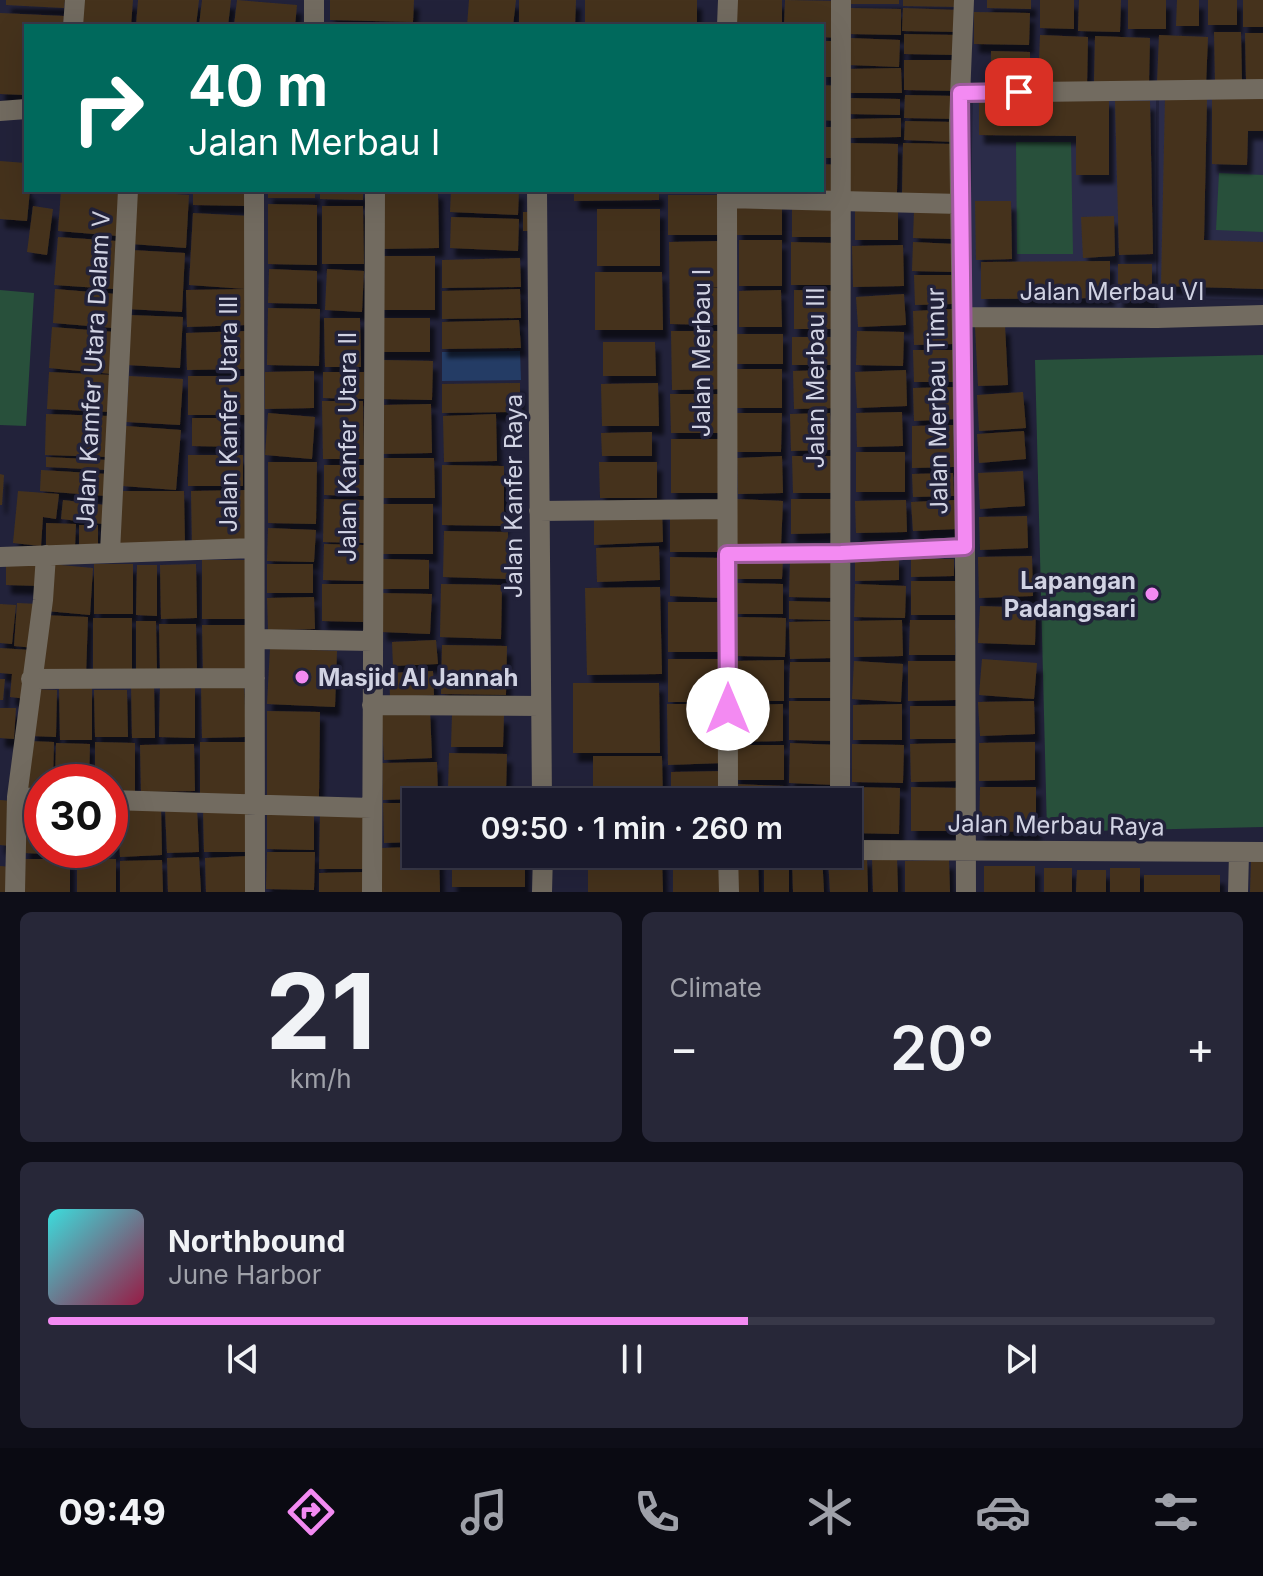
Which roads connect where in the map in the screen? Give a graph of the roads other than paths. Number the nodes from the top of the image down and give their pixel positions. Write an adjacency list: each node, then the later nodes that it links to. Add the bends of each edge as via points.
1 (75, 0): 6 (street)
2 (314, 0): 7 (street)
3 (728, 0): 8 (street)
4 (841, 0): 18 (street, Jalan Merbau III)
5 (964, 0): 10 (street, Jalan Merbau Timur)
6 (73, 24)
7 (314, 24)
8 (727, 24)
9 (1263, 89): 10 (street)
10 (960, 93): 19 (street, Jalan Merbau Timur)
11 (24, 109): 12 (street)
12 (0, 111)
13 (128, 192): 26 (street, Jalan Kamfer Utara Dalam V)
14 (254, 192): 25 (street, Jalan Kanfer Utara III)
15 (375, 192): 32 (street, Jalan Kanfer Utara II)
16 (537, 192): 23 (street, Jalan Kanfer Raya)
17 (727, 194): 18 (street, Jalan Merbau I); 22 (street, Jalan Merbau I)
18 (841, 202): 19 (street); 27 (street, Jalan Merbau III)
19 (960, 204): 21 (street, Jalan Merbau Timur)
20 (1263, 315): 21 (street, Jalan Merbau VI)
21 (962, 317): 24 (street, Jalan Merbau Timur)
22 (727, 509): 23 (street); 28 (street, Jalan Merbau I)
23 (539, 511): 36 (street, Jalan Kanfer Raya)
24 (965, 547): 27 (street); 46 (street, Jalan Merbau Timur)
25 (254, 548): 26 (street); 31 (street, Jalan Kanfer Utara III)
26 (110, 552): 29 (street)
27 (841, 553): 28 (street); 39 (street, Jalan Merbau III)
28 (727, 554): 38 (street, Jalan Merbau I)
29 (46, 555): 30 (street); 34 (street)
30 (0, 557)
31 (256, 639): 32 (street); 33 (street, Jalan Kanfer Utara III)
32 (372, 641): 35 (street, Jalan Kanfer Utara II)
33 (255, 678): 34 (street); 43 (street, Jalan Kanfer Utara III)
34 (31, 679): 40 (street)
35 (372, 705): 36 (street); 44 (street, Jalan Kanfer Utara II)
36 (541, 706): 37 (street, Jalan Kanfer Raya)
37 (542, 788)
38 (728, 788)
39 (840, 788)
40 (17, 797): 41 (street); 51 (street)
41 (24, 797)
42 (128, 800): 43 (street)
43 (255, 803): 44 (street); 52 (street, Jalan Kanfer Utara III)
44 (371, 808): 53 (street, Jalan Kanfer Utara II)
45 (862, 850): 46 (street, Jalan Merbau Raya)
46 (966, 850): 48 (street, Jalan Merbau Raya); 56 (street, Jalan Merbau Timur)
47 (1263, 852): 48 (street, Jalan Merbau Raya)
48 (1239, 854): 57 (street)
49 (543, 868): 54 (street)
50 (728, 868): 55 (street)
51 (15, 892)
52 (255, 892)
53 (372, 892)
54 (542, 892)
55 (729, 892)
56 (966, 892)
57 (1238, 892)

